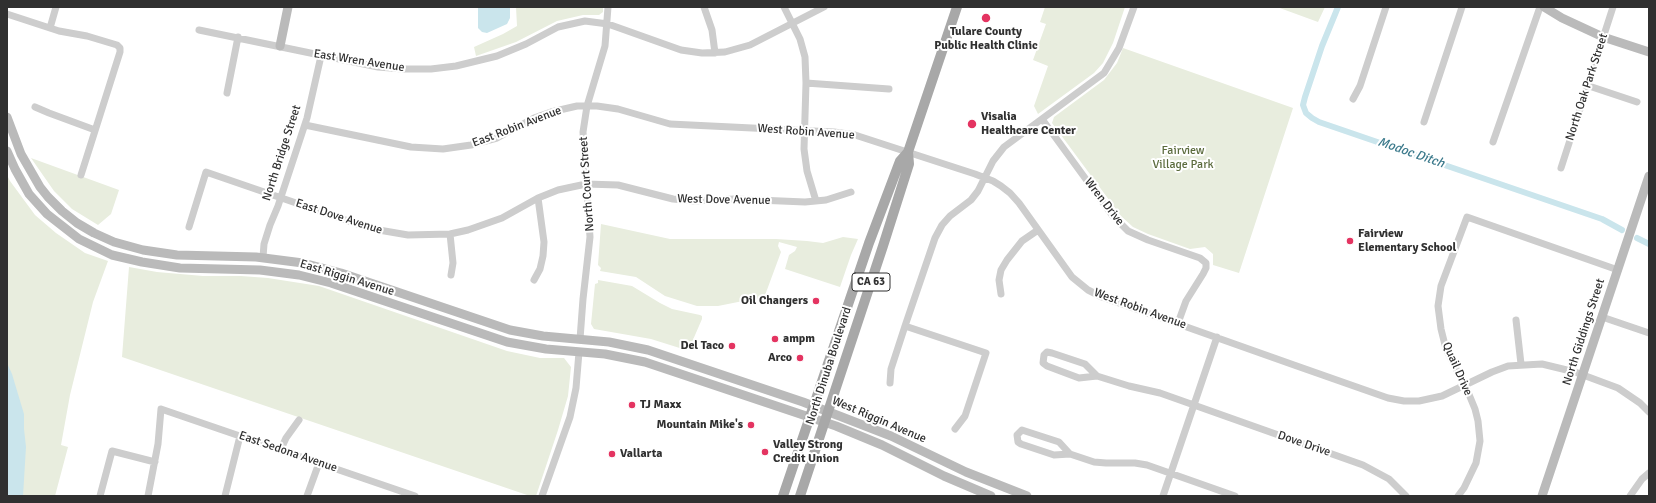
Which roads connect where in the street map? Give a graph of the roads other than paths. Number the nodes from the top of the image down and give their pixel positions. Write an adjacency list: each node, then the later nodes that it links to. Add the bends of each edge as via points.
1 (56, 7): 17 (street)
2 (288, 7): 21 (main road)
3 (608, 7): 15 (street, North Court Street)
4 (704, 7): 23 (street, via 712,30)
5 (784, 7): 16 (street)
6 (824, 7): 16 (street, East Wren Avenue)
7 (957, 7): 41 (main road, North Dinuba Boulevard / CA 63)
8 (1134, 7): 34 (street, via 1119,48 1104,73)
9 (1386, 7): 29 (street, via 1360,86)
10 (1462, 7): 35 (street)
11 (1540, 7): 39 (street)
12 (1544, 7): 19 (main road)
13 (1612, 7): 19 (street, North Oak Park Street)
14 (7, 14): 17 (street)
15 (608, 24): 23 (street, East Wren Avenue, via 681,50); 24 (street, East Wren Avenue, via 585,21 567,24 497,56 431,69 390,68); 31 (street, North Court Street, via 603,56)
16 (793, 24): 23 (street, East Wren Avenue, via 750,45); 25 (street, via 805,57)
17 (50, 28): 37 (street, via 87,36 120,48)
18 (199, 30): 20 (street, East Wren Avenue)
19 (1603, 37): 22 (main road); 26 (street, North Oak Park Street)
20 (238, 38): 21 (street, East Wren Avenue); 28 (street)
21 (280, 46): 24 (street, East Wren Avenue)
22 (1649, 52)
23 (715, 53)
24 (321, 56): 36 (street, North Bridge Street)
25 (806, 83): 27 (street); 38 (street)
26 (1586, 85): 30 (street); 42 (street, North Oak Park Street)
27 (889, 89)
28 (227, 93)
29 (1353, 98)
30 (1637, 102)
31 (588, 106): 36 (street, East Robin Avenue, via 551,112 471,146 443,149 411,147); 38 (street, West Robin Avenue, via 618,109 670,124); 46 (street, North Court Street, via 583,140)
32 (35, 107): 37 (street)
33 (7, 117): 54 (main road, East Riggin Avenue, via 21,154 40,187 57,207 83,227)
34 (1042, 119): 44 (street, via 1004,147); 63 (street, Wren Drive, via 1120,224 1137,236 1203,259 1206,263 1206,268 1186,301)
35 (1424, 122)
36 (305, 125): 48 (street, North Bridge Street)
37 (94, 130): 43 (street)
38 (804, 131): 41 (street, West Robin Avenue, via 855,135); 50 (street, via 805,159)
39 (1493, 142)
40 (7, 151): 56 (main road, East Riggin Avenue, via 29,194 47,214 68,232 96,248)
41 (908, 152): 44 (street, West Robin Avenue); 77 (main road, North Dinuba Boulevard / CA 63, via 900,161 892,182); 78 (main road, North Dinuba Boulevard / CA 63, via 909,164)
42 (1561, 168)
43 (81, 175)
44 (984, 177): 52 (street, West Robin Avenue, via 1010,193); 64 (street, via 971,200 950,216 935,238)
45 (1649, 177): 57 (main road, North Giddings Street)
46 (586, 184): 49 (street, East Dove Avenue, via 558,190); 50 (street, West Dove Avenue, via 618,185 683,200); 68 (street, North Court Street, via 590,244 582,298)
47 (850, 192): 50 (street, West Dove Avenue)
48 (281, 198): 51 (street, East Dove Avenue, via 206,172); 53 (street, East Dove Avenue, via 373,230 408,235); 55 (street, North Bridge Street, via 267,234)
49 (538, 198): 53 (street, East Dove Avenue, via 496,221); 59 (street, via 544,242 540,269)
50 (816, 201)
51 (189, 227)
52 (1038, 230): 60 (street, via 1022,242 1001,270); 63 (street, West Robin Avenue, via 1072,277 1088,290)
53 (450, 234): 58 (street)
54 (127, 246): 55 (main road, East Riggin Avenue, via 183,256); 56 (main road)
55 (263, 257): 68 (main road, East Riggin Avenue, via 328,269 510,330)
56 (124, 258): 66 (main road, East Riggin Avenue, via 180,268 260,270 299,275 331,283)
57 (1618, 270): 61 (main road, North Giddings Street); 75 (street, Quail Drive, via 1467,217 1441,286 1438,306 1446,349)
58 (452, 275)
59 (534, 280)
60 (1001, 294)
61 (1602, 317): 65 (street); 72 (main road, North Giddings Street)
62 (1516, 320): 71 (street)
63 (1178, 323): 67 (street, West Robin Avenue)
64 (905, 326): 74 (street, via 891,369); 83 (street, via 986,353 965,416)
65 (1649, 333)
66 (481, 334): 68 (main road, via 574,345); 69 (main road, East Riggin Avenue, via 526,346)
67 (1217, 337): 75 (street, West Robin Avenue, via 1388,398 1404,401 1432,399); 76 (street)
68 (580, 339): 70 (main road, West Riggin Avenue, via 622,344)
69 (579, 352): 70 (main road, via 580,347 584,345 594,345); 80 (main road, West Riggin Avenue, via 612,355 651,364); 97 (street, via 571,412)
70 (668, 356): 77 (main road, West Riggin Avenue)
71 (1521, 364): 72 (street, West Robin Avenue, via 1552,365); 75 (street, West Robin Avenue, via 1492,372)
72 (1583, 375): 79 (street, West Robin Avenue, via 1618,388); 106 (main road, North Giddings Street)
73 (1097, 376): 73 (street, via 1085,364 1052,352 1044,355 1043,363 1047,366 1080,378); 76 (street, Dove Drive)
74 (890, 383)
75 (1465, 385): 105 (street, Quail Drive, via 1475,409 1480,441 1476,463)
76 (1194, 405): 89 (street); 104 (street, Dove Drive, via 1363,465 1389,479)
77 (814, 406): 78 (main road, West Riggin Avenue); 80 (main road, North Dinuba Boulevard / CA 63)
78 (828, 411): 82 (main road, North Dinuba Boulevard / CA 63); 101 (main road, West Riggin Avenue)
79 (1649, 412)
80 (810, 417): 82 (main road, West Riggin Avenue); 98 (main road, North Dinuba Boulevard / CA 63)
81 (299, 420): 85 (street)
82 (824, 422): 91 (main road, West Riggin Avenue, via 882,445); 99 (main road, North Dinuba Boulevard / CA 63)
83 (955, 429)
84 (240, 436): 85 (street, East Sedona Avenue); 87 (street, East Sedona Avenue, via 161,409); 94 (street)
85 (281, 449): 88 (street, East Sedona Avenue)
86 (1070, 454): 86 (street, via 1062,444 1049,439 1022,430 1017,435 1021,444 1054,456); 89 (street, via 1094,462 1140,464)
87 (155, 462): 92 (street, via 112,451); 93 (street)
88 (319, 463): 95 (street); 96 (street, East Sedona Avenue, via 389,491)
89 (1171, 473): 102 (street); 103 (street)
90 (1649, 473): 107 (street)
91 (989, 495): 100 (main road, via 997,492)
92 (100, 496)
93 (148, 496)
94 (225, 496)
95 (307, 496)
96 (415, 496)
97 (542, 496)
98 (783, 496)
99 (800, 496)
100 (1010, 496)
101 (1027, 496)
102 (1163, 496)
103 (1235, 496)
104 (1406, 496)
105 (1458, 496)
106 (1542, 496)
107 (1630, 496)

